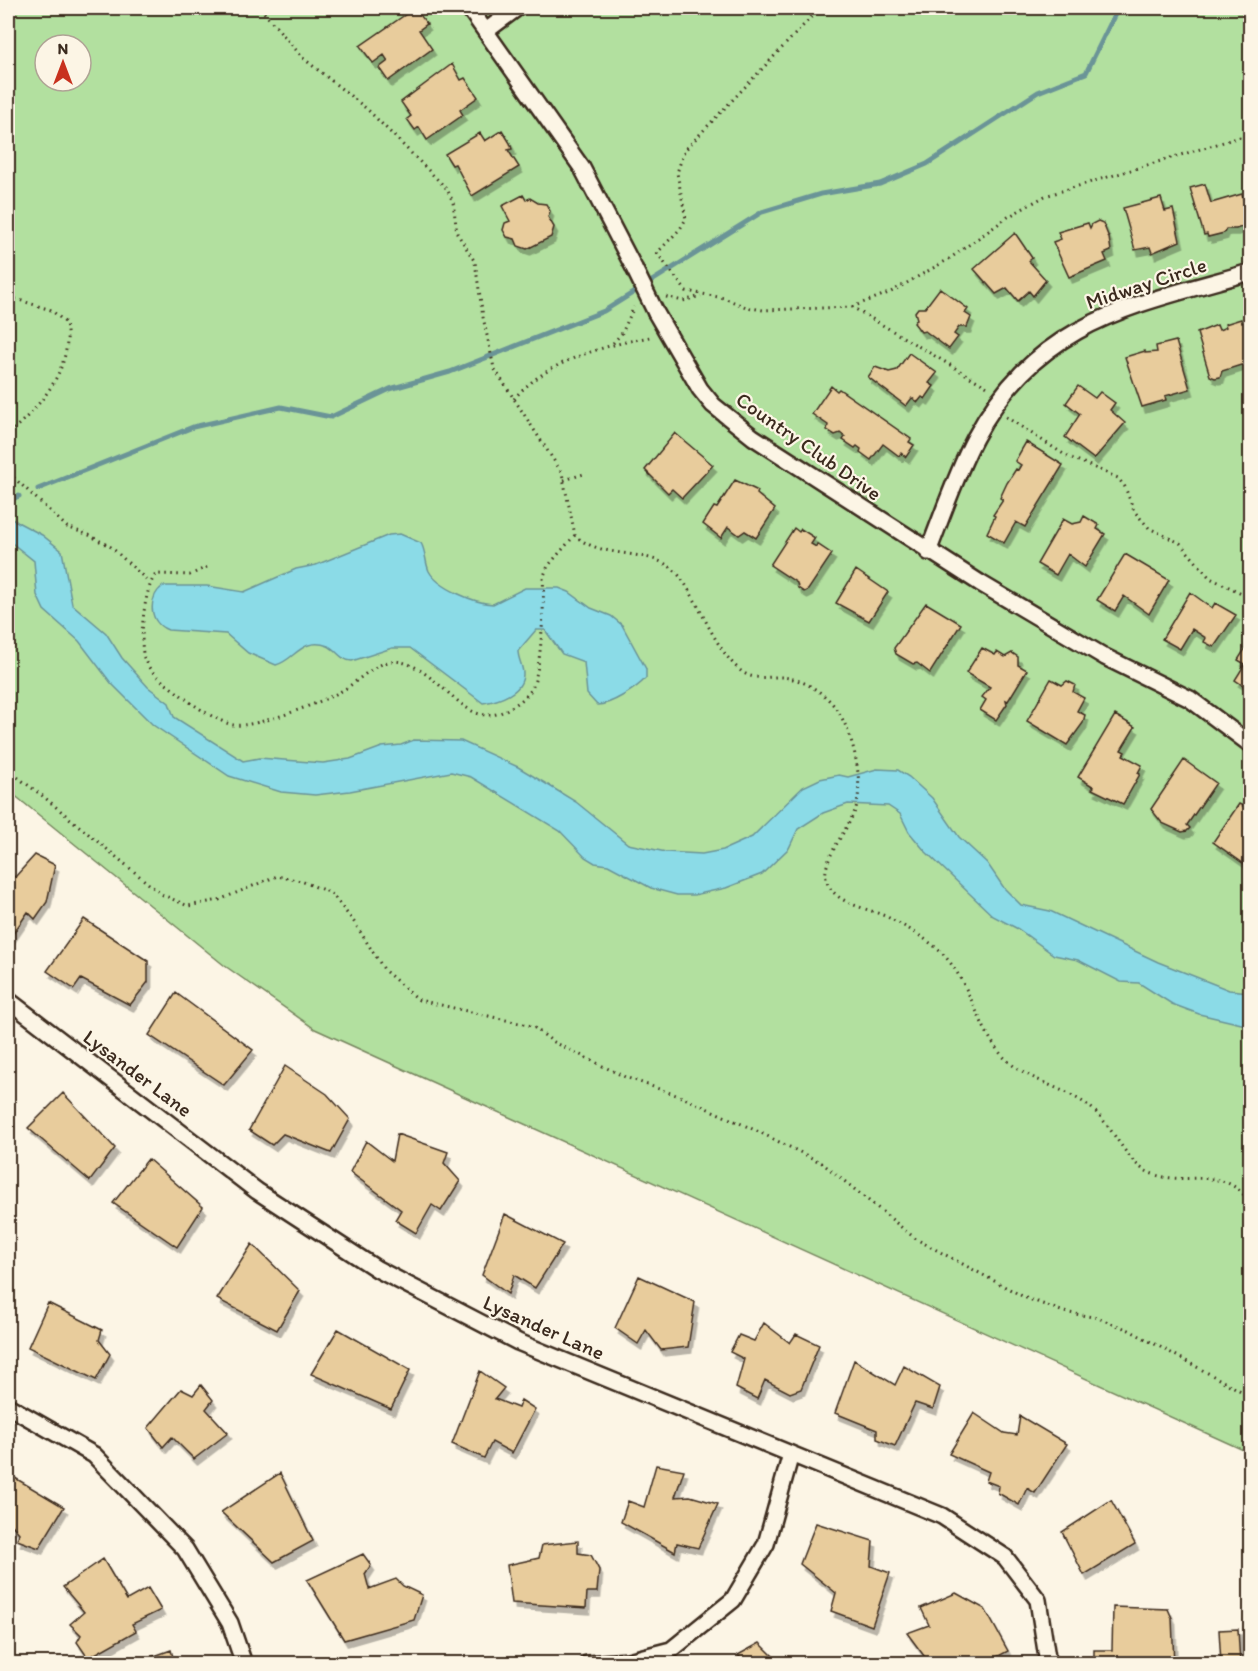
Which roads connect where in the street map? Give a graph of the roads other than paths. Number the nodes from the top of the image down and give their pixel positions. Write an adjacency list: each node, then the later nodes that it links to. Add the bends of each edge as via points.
1 (470, 8): 3 (street, Country Club Drive)
2 (517, 8): 3 (street)
3 (486, 31): 5 (street, Country Club Drive, bridge, via 582,168 666,334 713,405 753,437)
4 (1251, 272): 5 (street, Midway Circle, via 1120,310 1074,331 1041,356 1013,384 982,426 965,458)
5 (928, 552): 6 (street, Country Club Drive, via 1105,657 1190,699)
6 (1251, 744)
7 (8, 1000): 9 (street, Lysander Lane, via 257,1191 377,1269 518,1342)
8 (8, 1406): 10 (street, via 94,1455 185,1549 230,1623)
9 (791, 1454): 11 (street, via 766,1544 733,1600 671,1650 628,1661); 12 (street, Lysander Lane, via 942,1516 1005,1557 1038,1600)
10 (244, 1664)
11 (587, 1664)
12 (1048, 1664)

